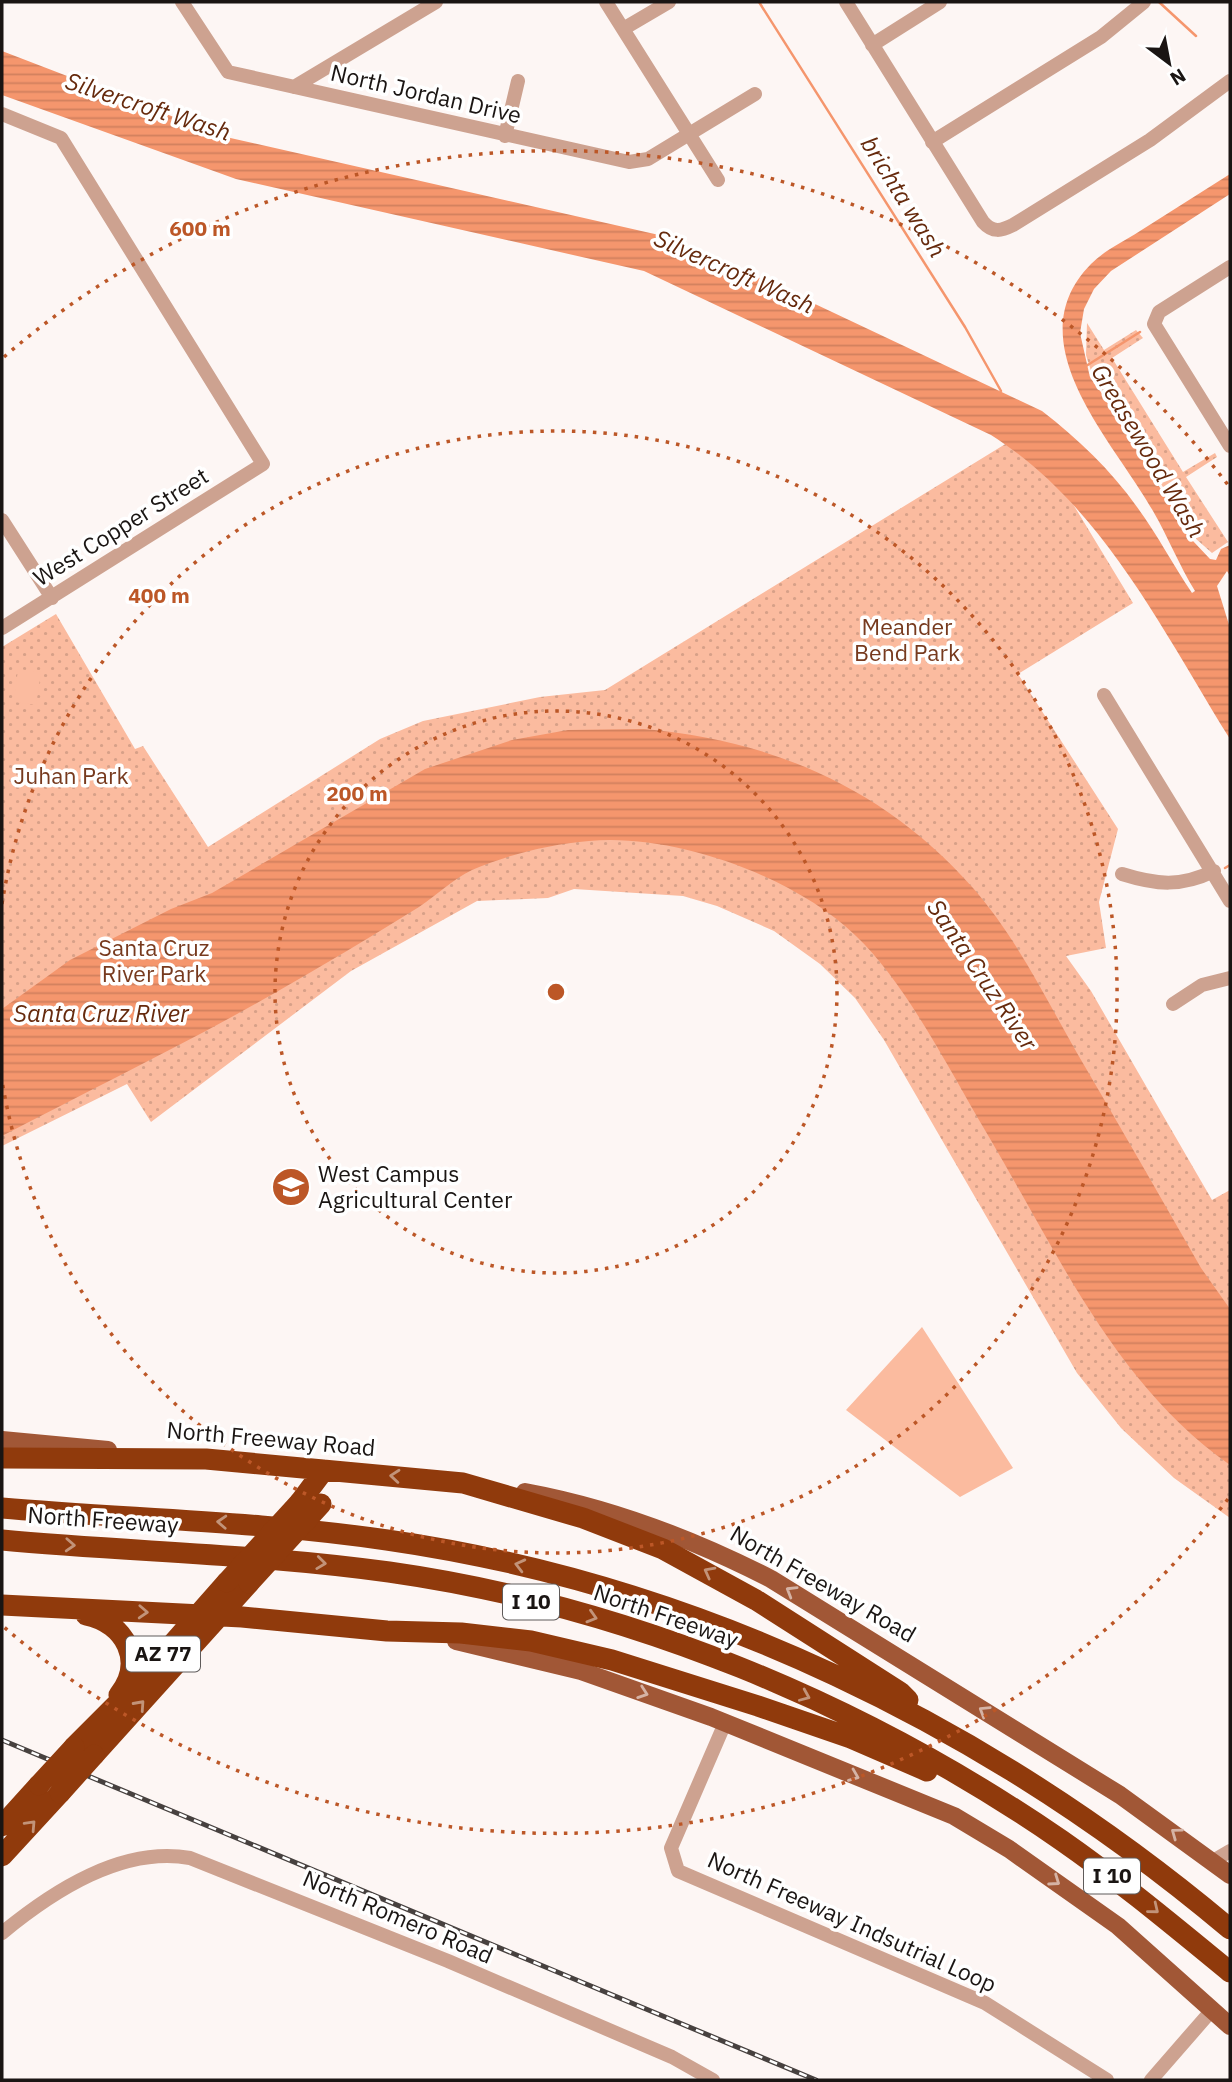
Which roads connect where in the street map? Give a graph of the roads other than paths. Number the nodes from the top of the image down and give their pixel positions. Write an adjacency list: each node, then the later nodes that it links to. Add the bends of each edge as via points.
1 (436, 2): 12 (street)
2 (606, 2): 8 (street)
3 (669, 2): 8 (street)
4 (846, 2): 9 (street)
5 (940, 2): 9 (street)
6 (1144, 2): 17 (street, via 1101,37)
7 (189, 4): 12 (street, North Jordan Drive, via 228,72)
8 (623, 29): 15 (street)
9 (872, 45): 17 (street)
10 (518, 81): 16 (street)
11 (1230, 82): 17 (street, via 1150,140 995,233)
12 (294, 88): 16 (street, North Jordan Drive)
13 (755, 94): 15 (street, North Jordan Drive)
14 (2, 114): 22 (street, West Copper Street, via 61,138 263,464)
15 (691, 134): 16 (street, North Jordan Drive, via 648,159 629,162); 18 (street)
16 (505, 136)
17 (932, 142)
18 (718, 180)
19 (1230, 267): 20 (street, via 1153,317 1157,333)
20 (1230, 446)
21 (2, 520): 22 (street)
22 (52, 598): 23 (street, West Copper Street)
23 (2, 628)
24 (1104, 695): 25 (street)
25 (1214, 871): 26 (street, via 1194,881 1161,885); 27 (street)
26 (1122, 874)
27 (1230, 901)
28 (1230, 978): 29 (street, via 1202,985)
29 (1173, 1004)
30 (2, 1440): 32 (main road, North Freeway Road)
31 (2, 1458): 32 (highway)
32 (206, 1460): 33 (highway, North Freeway Road)
33 (324, 1470): 34 (highway, North Freeway Road, one-way to 33); 35 (highway)
34 (463, 1483): 43 (highway, one-way to 34, via 900,1692 700,1567 604,1526); 50 (main road, North Freeway Road, one-way to 34, via 1119,1795 816,1606 735,1561 619,1514 533,1493)
35 (310, 1503): 40 (highway, AZ 77, bridge); 41 (highway, AZ 77, bridge)
36 (2, 1508): 43 (highway, North Freeway / I 10, one-way to 36, via 771,1646 644,1600 505,1562 332,1532)
37 (2, 1540): 46 (highway, North Freeway / I 10, one-way to 46, via 322,1563 456,1584 583,1615 702,1654 818,1701)
38 (2, 1605): 39 (highway)
39 (36, 1607): 40 (highway, one-way to 40); 45 (highway, via 101,1618 126,1640 132,1659 128,1680)
40 (197, 1615): 41 (highway); 45 (highway, AZ 77)
41 (219, 1616): 42 (highway); 49 (highway, AZ 77, one-way to 41, bridge)
42 (387, 1631): 44 (main road, one-way to 44, via 538,1659); 46 (highway, via 485,1635 612,1660 827,1729)
43 (926, 1720): 52 (highway, North Freeway / I 10, via 1094,1822)
44 (725, 1723): 55 (main road, one-way to 55, via 954,1816 1118,1926); 58 (street, North Freeway Indsutrial Loop, via 671,1849 678,1871 985,2003)
45 (96, 1724): 47 (highway, AZ 77, bridge)
46 (1019, 1812): 54 (highway, North Freeway / I 10, one-way to 54, via 1102,1869)
47 (2, 1826)
48 (1230, 1851): 50 (street)
49 (2, 1856)
50 (1213, 1861): 51 (main road, North Freeway Road)
51 (1230, 1875)
52 (1227, 1926)
53 (2, 1933): 57 (street, North Romero Road, via 99,1871 125,1860 164,1855 200,1861 448,1961 672,2057)
54 (1230, 1974)
55 (1212, 2010): 56 (main road); 59 (street)
56 (1230, 2026)
57 (713, 2080)
58 (1107, 2080)
59 (1151, 2080)

